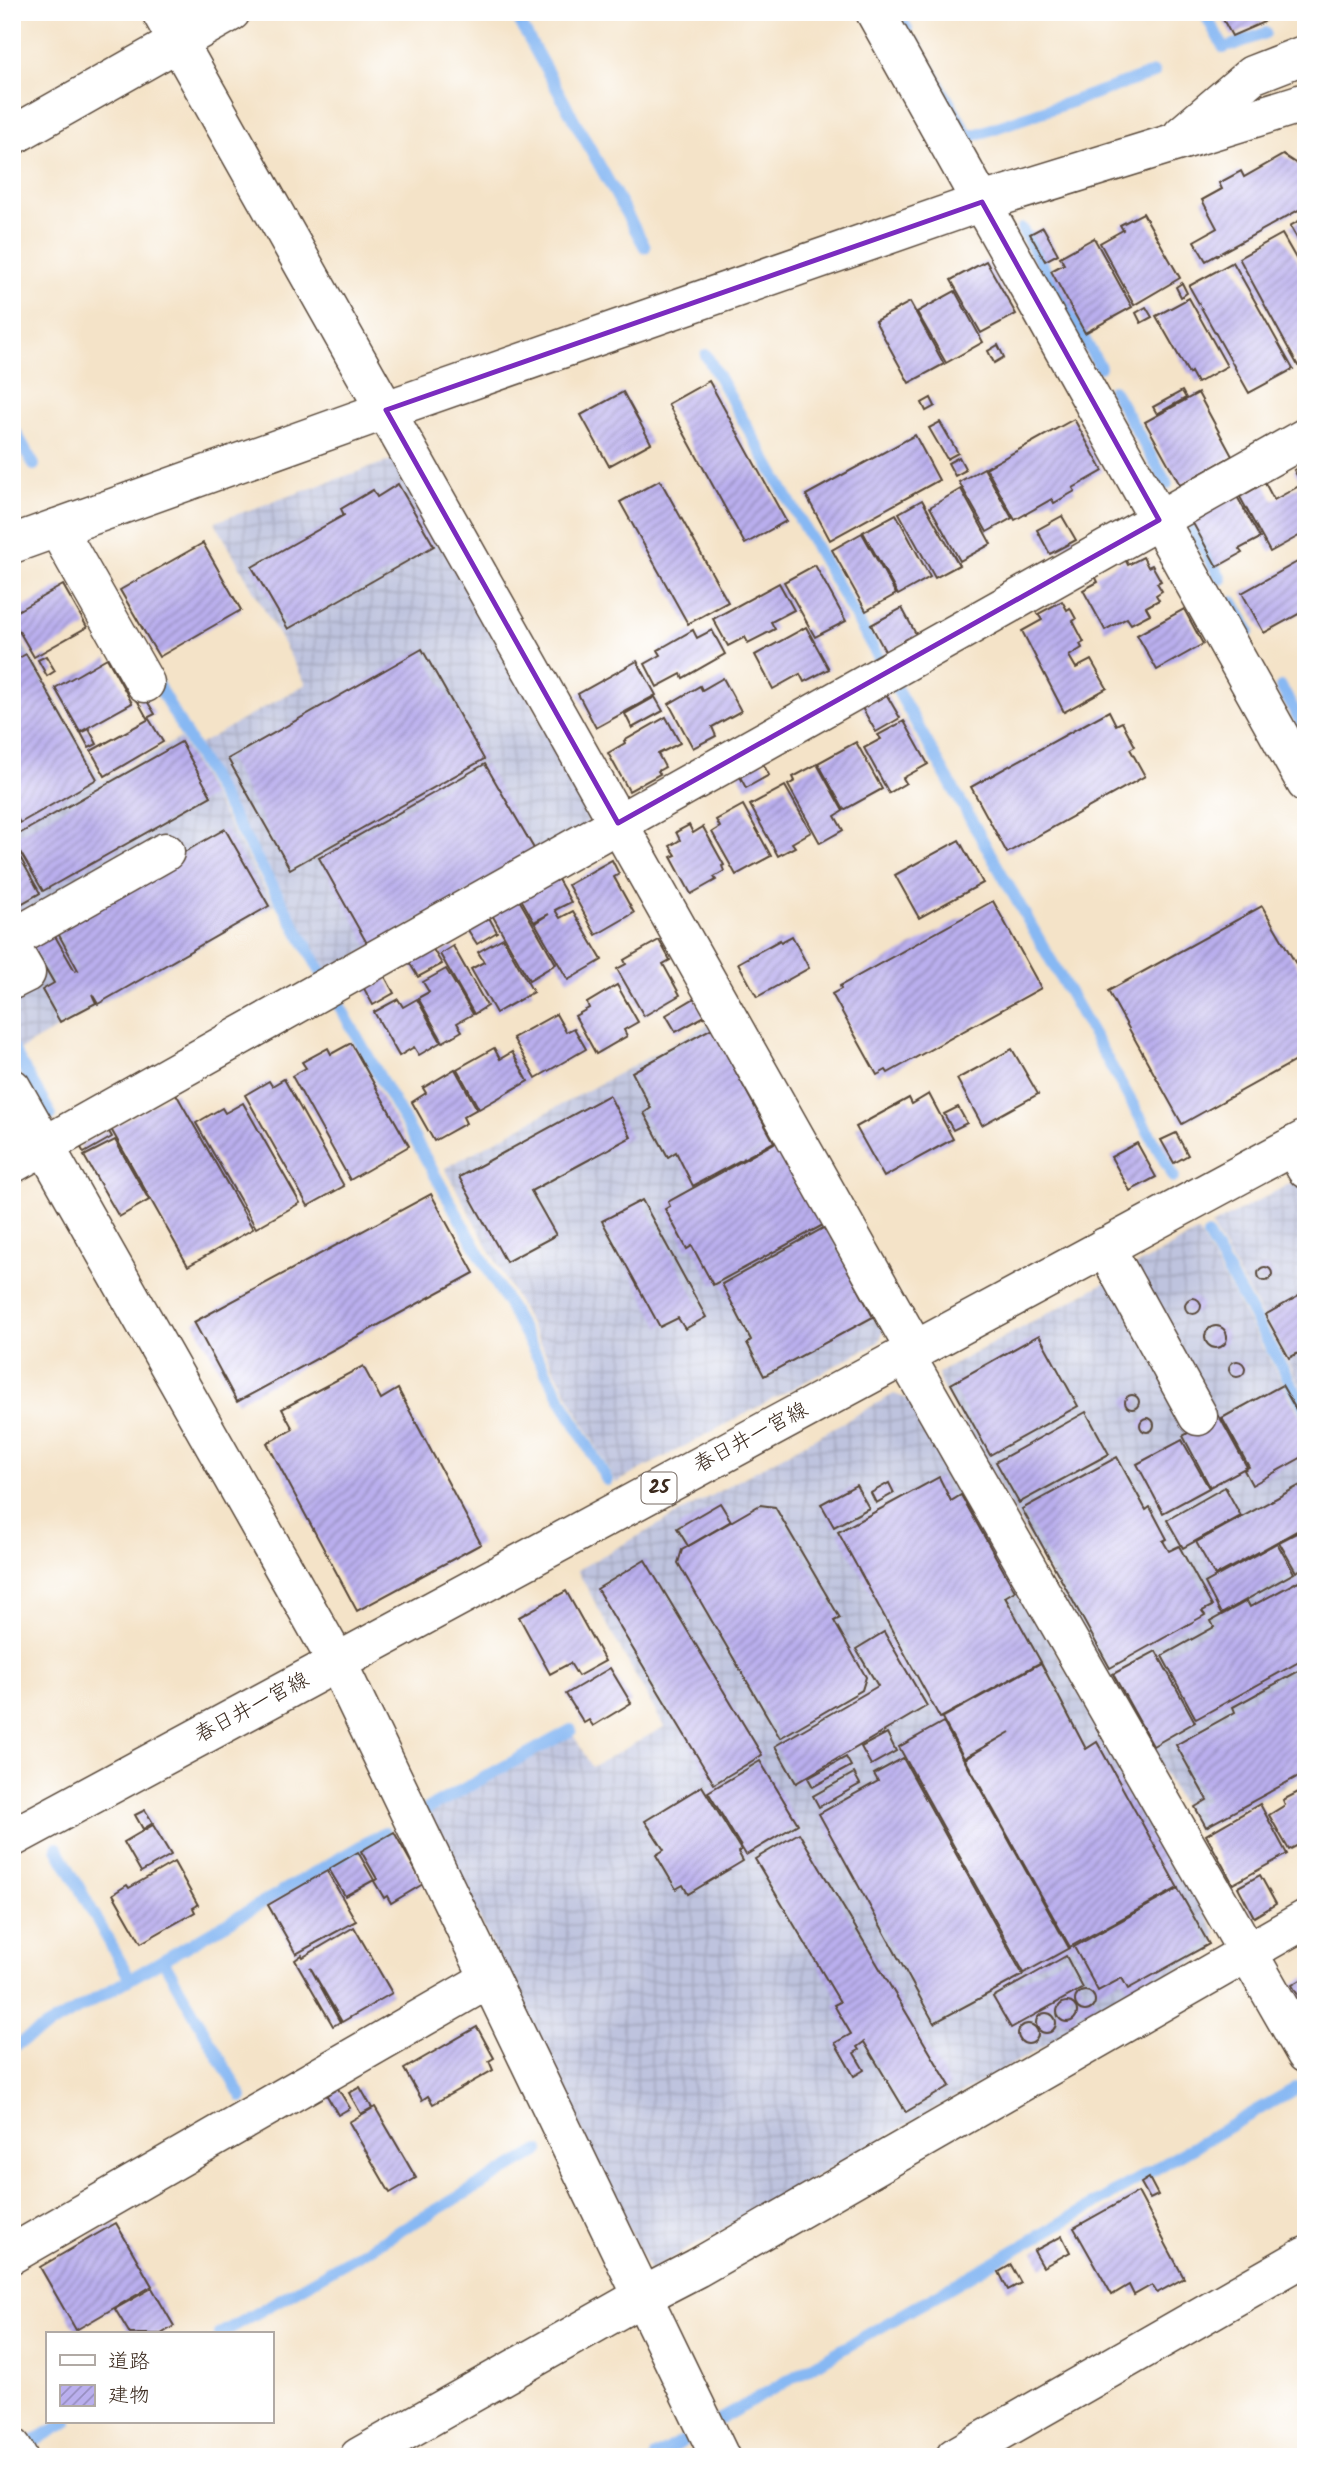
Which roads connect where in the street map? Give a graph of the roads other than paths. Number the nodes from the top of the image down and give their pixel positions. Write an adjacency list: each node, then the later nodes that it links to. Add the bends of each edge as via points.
1 (231, 12): 3 (street)
2 (874, 12): 8 (street)
3 (169, 27): 6 (street); 9 (street)
4 (1306, 54): 7 (street, via 1252,75)
5 (1306, 102): 7 (street)
6 (12, 135)
7 (1170, 145): 8 (street)
8 (982, 202): 9 (street); 11 (street)
9 (386, 410): 12 (street); 16 (street)
10 (1306, 437): 11 (street)
11 (1159, 520): 15 (street); 16 (street)
12 (57, 528): 13 (street); 14 (street)
13 (12, 544)
14 (145, 683)
15 (1306, 783)
16 (618, 823): 22 (street); 26 (street)
17 (165, 852): 18 (street)
18 (12, 939)
19 (12, 949): 20 (street, via 26,973)
20 (12, 980)
21 (12, 1088): 22 (street)
22 (45, 1145): 24 (street); 28 (street)
23 (1301, 1152): 25 (street, 春日井一宮線 / 25)
24 (12, 1164)
25 (1105, 1247): 26 (street, 春日井一宮線 / 25); 27 (street)
26 (910, 1352): 28 (street, 春日井一宮線 / 25); 31 (street)
27 (1198, 1416)
28 (337, 1662): 29 (street, 春日井一宮線 / 25); 32 (street)
29 (12, 1838)
30 (1306, 1919): 31 (street)
31 (1249, 1952): 33 (street); 36 (street)
32 (489, 1979): 34 (street); 36 (street)
33 (1306, 2054)
34 (12, 2254)
35 (1306, 2256): 41 (street)
36 (643, 2296): 39 (street); 40 (street)
37 (12, 2447): 38 (street)
38 (18, 2457)
39 (359, 2457)
40 (720, 2457)
41 (955, 2457)

